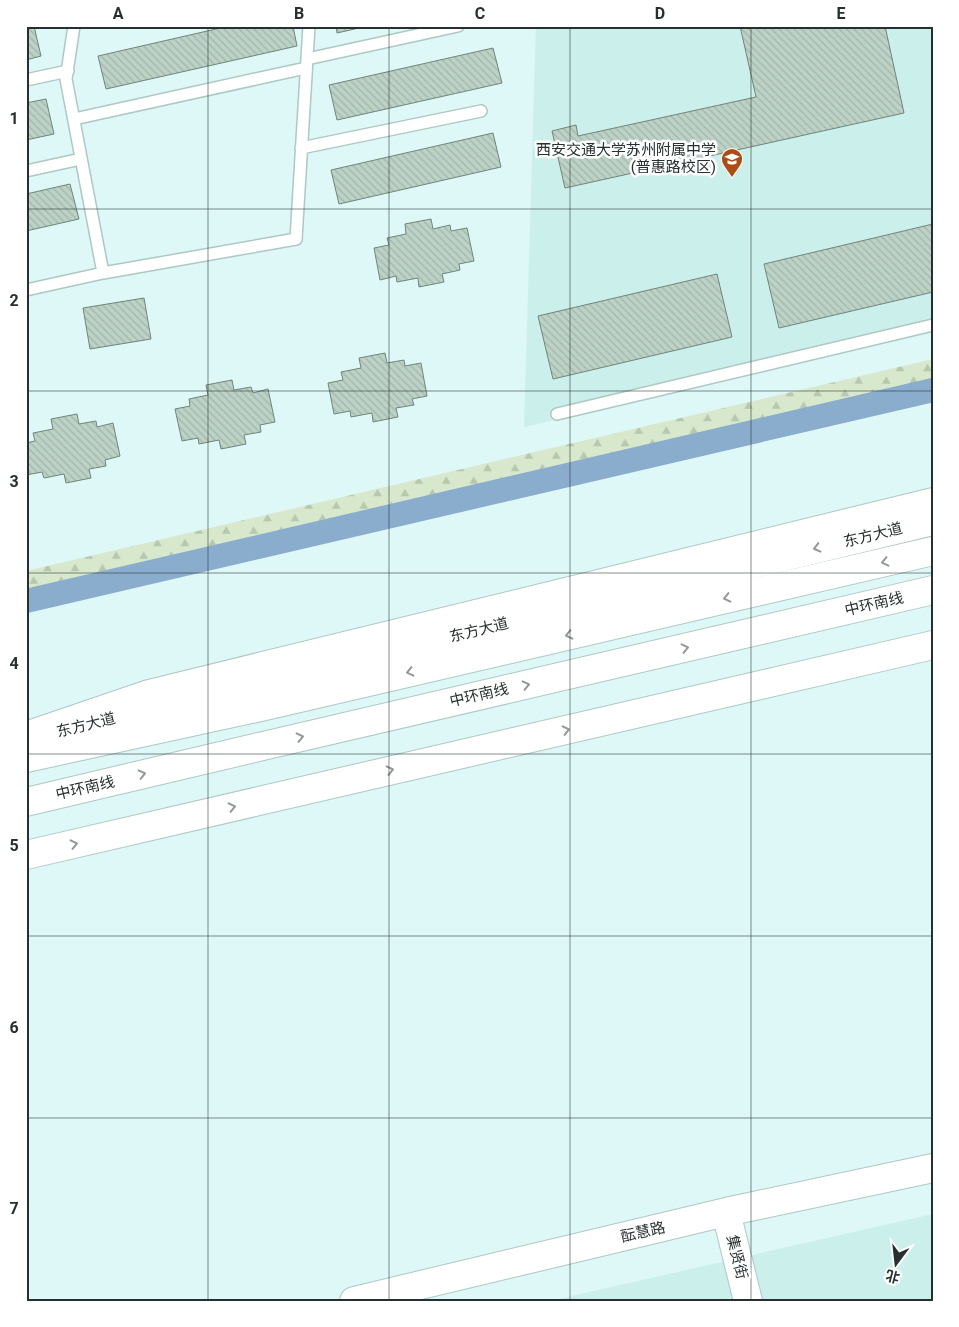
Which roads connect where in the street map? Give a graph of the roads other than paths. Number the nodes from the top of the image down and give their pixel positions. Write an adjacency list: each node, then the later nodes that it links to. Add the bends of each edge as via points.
1 (74, 26): 5 (lane)
2 (309, 26): 4 (lane)
3 (458, 26): 4 (lane)
4 (307, 64): 8 (lane); 9 (lane)
5 (68, 71): 6 (lane); 8 (lane, via 66,79)
6 (26, 80)
7 (481, 111): 9 (lane)
8 (74, 119): 10 (lane)
9 (301, 148): 12 (lane, via 296,240)
10 (82, 159): 11 (lane); 12 (lane)
11 (26, 171)
12 (103, 273): 13 (lane)
13 (26, 290)
14 (933, 324): 15 (lane)
15 (557, 414)
16 (933, 502): 21 (main road, via 149,694)
17 (933, 521): 21 (main road, 东方大道, one-way to 21)
18 (933, 550): 22 (main road, one-way to 22, via 256,708)
19 (933, 590): 23 (main road, 中环南线, one-way to 19)
20 (933, 645): 24 (main road, one-way to 20)
21 (26, 738)
22 (26, 758)
23 (26, 802)
24 (26, 855)
25 (933, 1168): 26 (main road, 酝慧路)
26 (726, 1212): 27 (main road, 酝慧路); 28 (main road, 集贤街)
27 (354, 1301)
28 (748, 1301)

